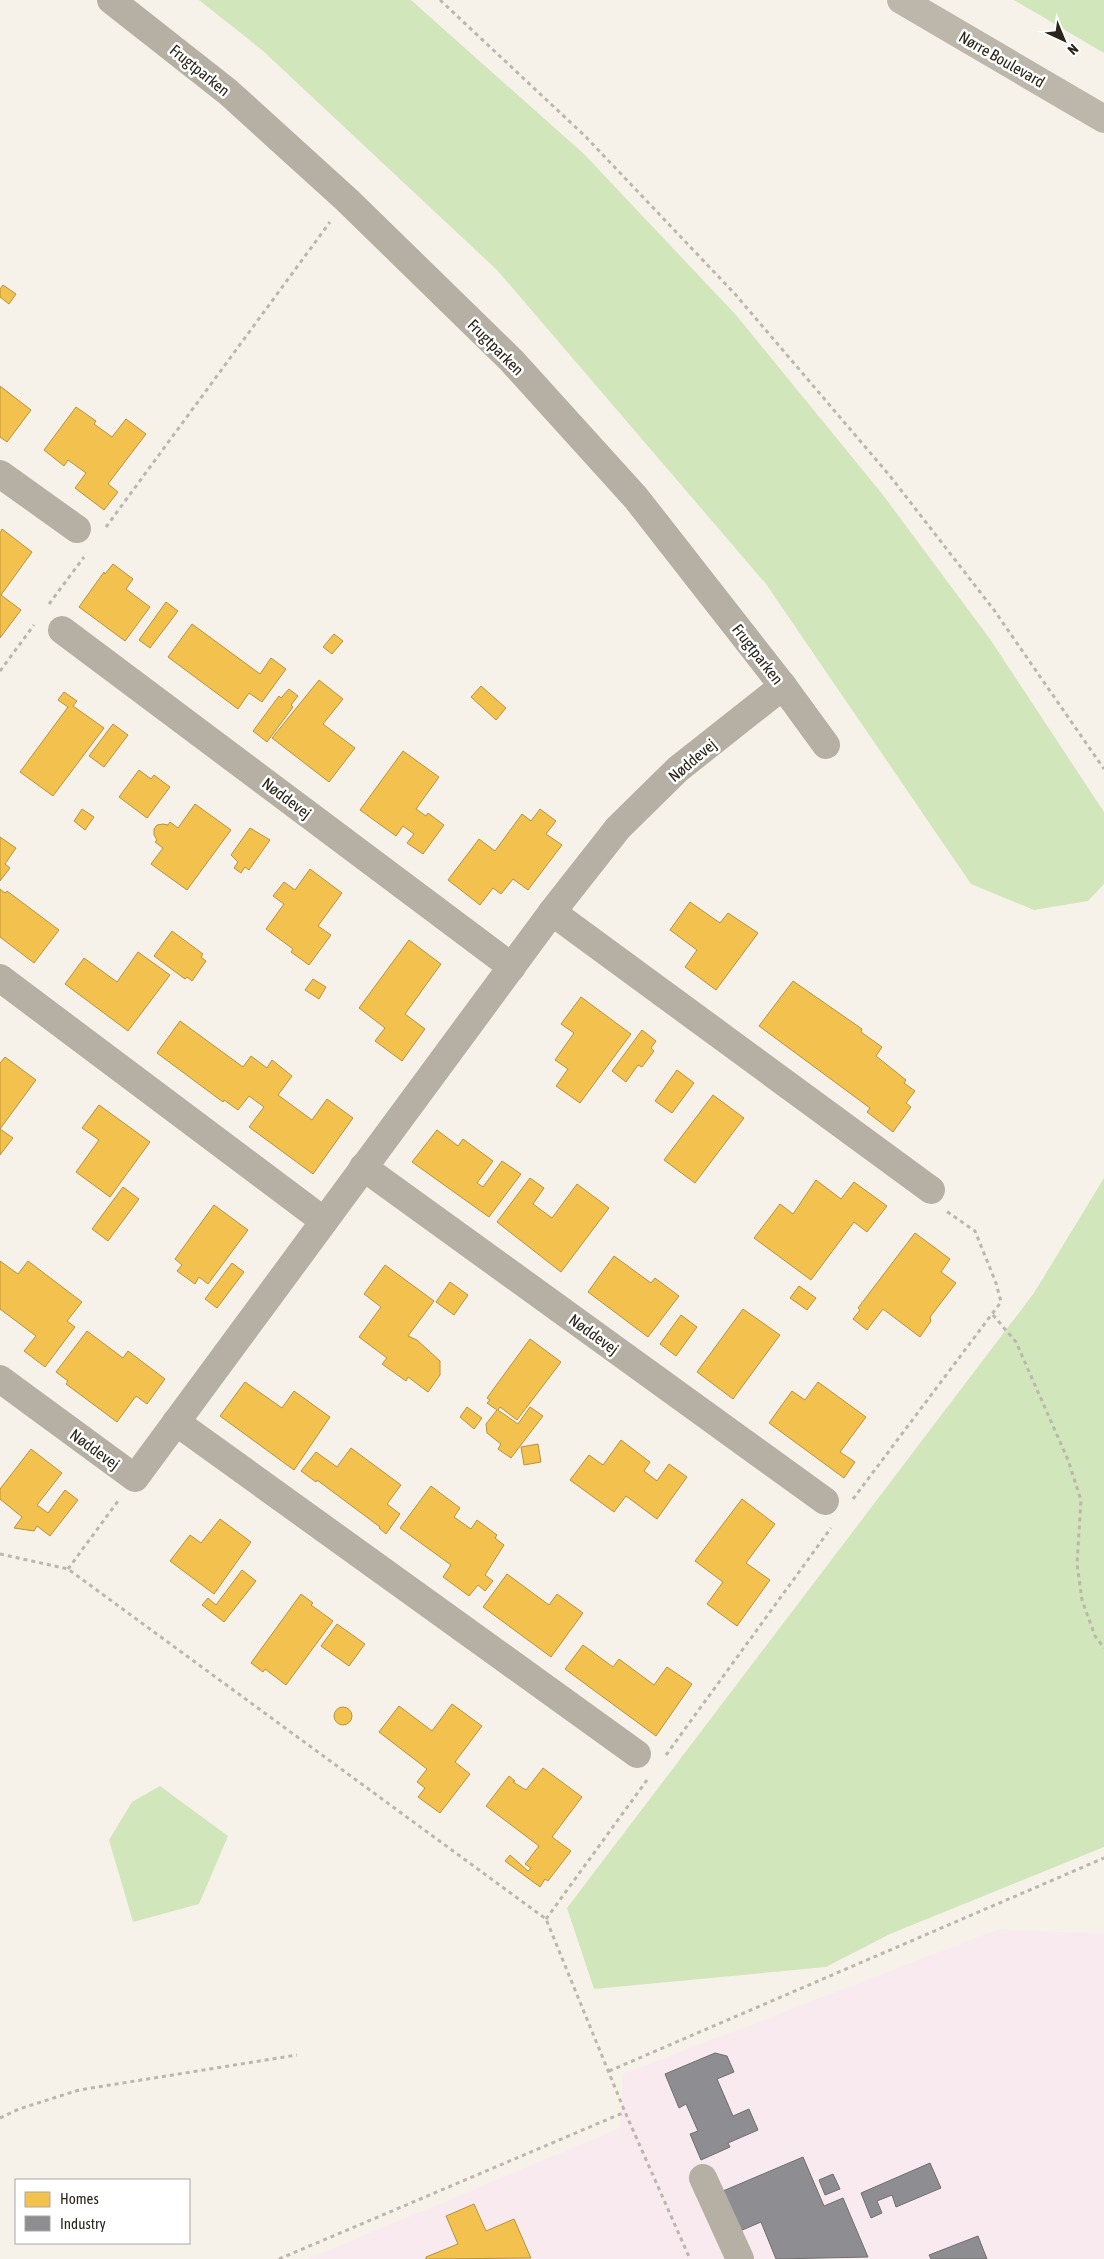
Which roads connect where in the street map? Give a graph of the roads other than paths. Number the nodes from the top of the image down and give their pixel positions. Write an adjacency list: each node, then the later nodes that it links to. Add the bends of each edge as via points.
1 (111, 0): 7 (street, Frugtparken, via 228,92 347,200 511,360 636,498)
2 (901, 0): 3 (highway, Nørre Boulevard)
3 (1104, 118)
4 (0, 474): 5 (street)
5 (89, 537)
6 (49, 625): 10 (street, Nøddevej)
7 (784, 686): 8 (street, Frugtparken); 9 (street, Nøddevej, via 678,769 618,828)
8 (826, 745)
9 (552, 912): 10 (street, Nøddevej); 13 (street)
10 (512, 967): 12 (street, Nøddevej)
11 (0, 978): 14 (street)
12 (363, 1167): 14 (street, Nøddevej); 17 (street, Nøddevej)
13 (931, 1190)
14 (324, 1221): 16 (street, Nøddevej)
15 (0, 1379): 16 (street, Nøddevej, via 135,1478)
16 (176, 1422): 18 (street)
17 (836, 1510)
18 (650, 1763)
19 (703, 2178): 20 (street)
20 (740, 2259)

